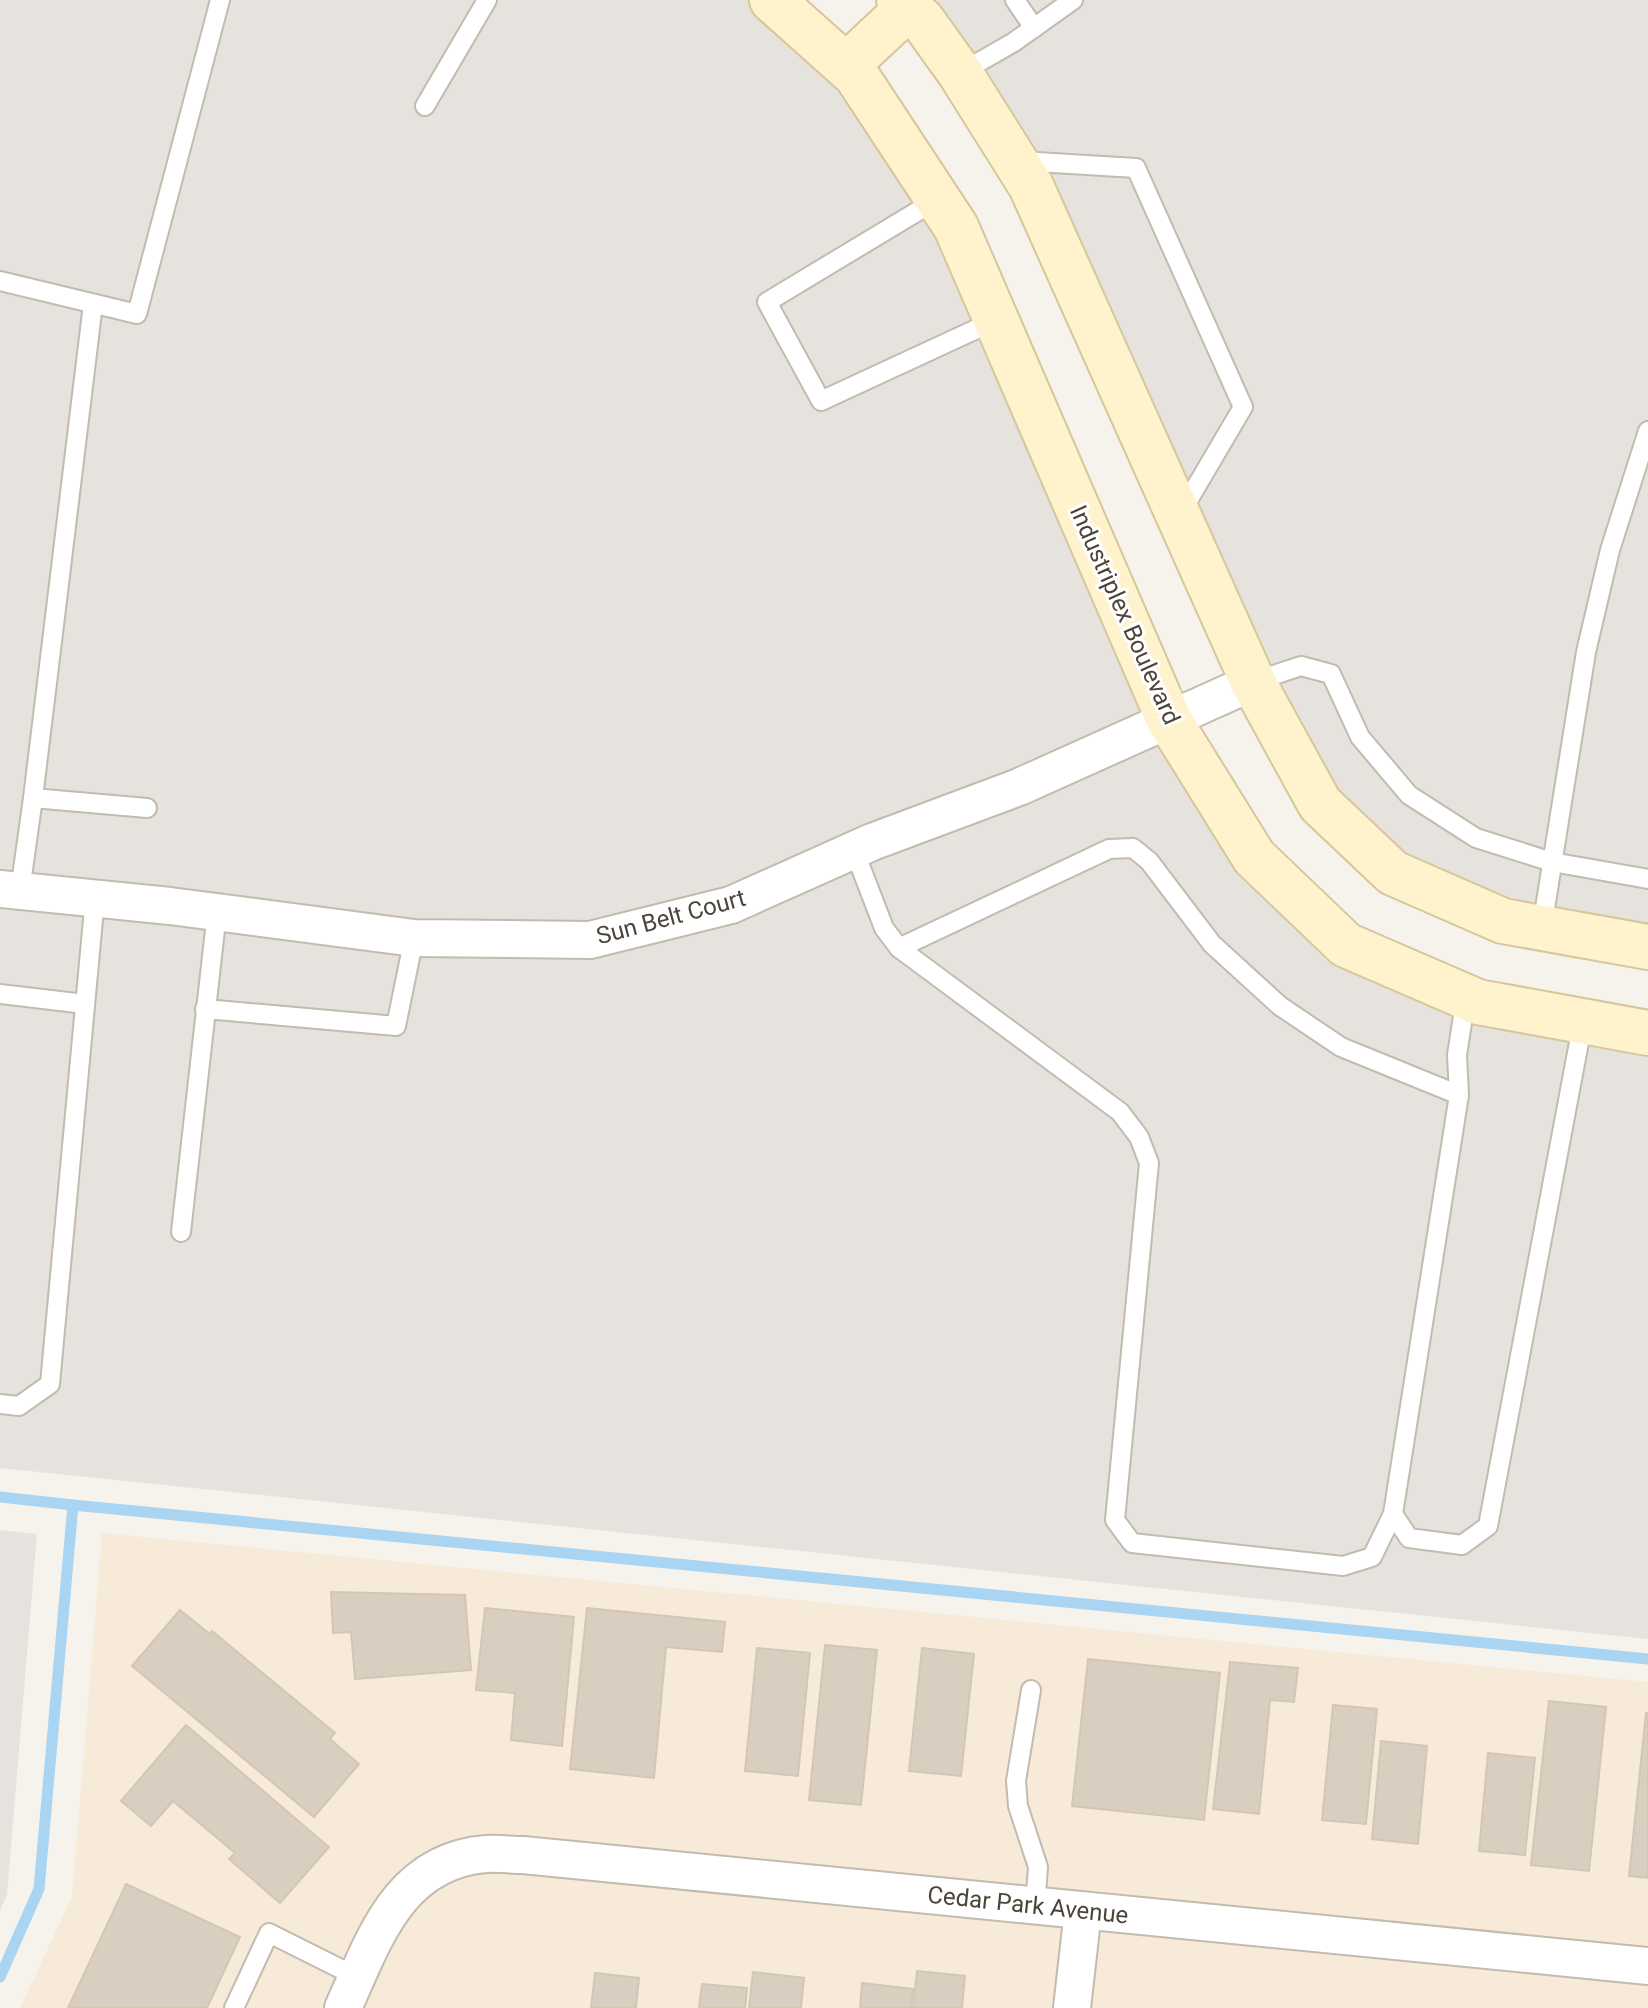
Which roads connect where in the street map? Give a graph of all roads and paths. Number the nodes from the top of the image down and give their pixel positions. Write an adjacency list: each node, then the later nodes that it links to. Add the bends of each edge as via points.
1 (220, 0): 14 (lane, via 137,314)
2 (487, 0): 10 (lane)
3 (772, 0): 8 (street, Industriplex Boulevard)
4 (1015, 0): 7 (lane)
5 (1073, 0): 7 (lane)
6 (904, 4): 8 (street); 9 (street)
7 (1034, 28): 9 (lane)
8 (846, 66): 12 (street, Industriplex Boulevard)
9 (960, 73): 11 (street)
10 (425, 106)
11 (1017, 161): 17 (street); 17 (lane, via 1136,168 1243,407)
12 (938, 199): 15 (street, Industriplex Boulevard, via 956,227); 15 (lane, via 767,302 821,401)
13 (0, 281): 14 (lane)
14 (93, 304): 20 (lane)
15 (996, 320): 19 (street, Industriplex Boulevard)
16 (1648, 431): 23 (lane, via 1610,550 1586,652)
17 (1179, 516): 18 (street)
18 (1253, 682): 19 (street, Sun Belt Court); 23 (lane, via 1301,666 1331,674 1360,737 1409,795 1476,838); 28 (street, via 1320,804 1393,873 1503,921)
19 (1169, 720): 22 (street, Sun Belt Court, via 1019,787); 33 (street, Industriplex Boulevard, via 1254,857 1346,945)
20 (33, 798): 21 (lane); 25 (lane)
21 (147, 808)
22 (854, 850): 29 (street, Sun Belt Court, via 731,905 590,940); 31 (lane, via 884,928)
23 (1552, 862): 24 (lane); 28 (lane)
24 (1648, 879)
25 (10, 890): 26 (street, Sun Belt Court)
26 (95, 898): 27 (street, Sun Belt Court); 34 (lane)
27 (217, 912): 29 (street, Sun Belt Court); 35 (lane)
28 (1542, 927): 30 (street)
29 (414, 938): 35 (lane, via 396,1026)
30 (1648, 947)
31 (899, 948): 38 (lane, via 1109,849 1133,848 1149,861 1212,944 1280,1006 1341,1047); 41 (lane, via 1120,1112 1139,1137 1149,1163 1115,1520 1132,1543 1343,1566 1372,1557)
32 (0, 994): 34 (lane)
33 (1466, 997): 36 (street, Industriplex Boulevard); 38 (lane, via 1457,1055)
34 (85, 1004): 40 (lane, via 50,1384 19,1406)
35 (205, 1009): 39 (lane)
36 (1583, 1021): 37 (street, Industriplex Boulevard); 41 (lane, via 1488,1526 1462,1545 1409,1538)
37 (1648, 1033)
38 (1459, 1095): 41 (lane)
39 (181, 1232)
40 (0, 1404)
41 (1393, 1514)
42 (1031, 1690): 43 (lane, via 1016,1781 1018,1806 1038,1867)
43 (1035, 1906): 44 (street, Cedar Park Avenue); 46 (street, Cedar Park Avenue, via 486,1854 459,1859 414,1883 383,1923)
44 (1083, 1911): 45 (street, Cedar Park Avenue); 48 (street)
45 (1648, 1966)
46 (350, 1992): 47 (lane, via 269,1933)
47 (234, 2008)
48 (1072, 2008)

